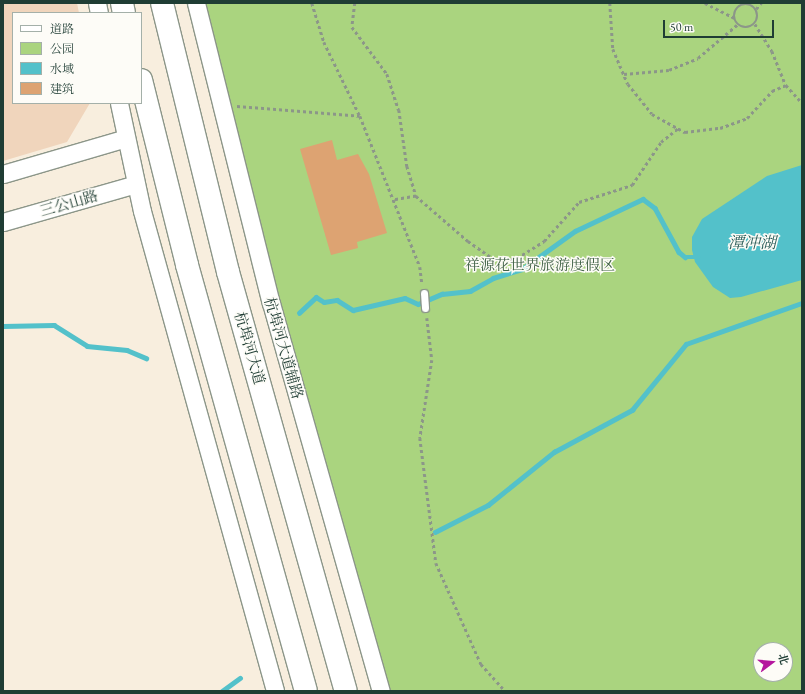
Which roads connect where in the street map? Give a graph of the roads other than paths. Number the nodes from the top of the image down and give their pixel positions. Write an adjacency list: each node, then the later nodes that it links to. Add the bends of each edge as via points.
1 (162, 3): 13 (main road, 杭埠河大道, via 228,272)
2 (196, 3): 14 (street, 杭埠河大道辅路, via 219,105 270,303)
3 (142, 84): 12 (main road, via 186,265)
4 (119, 104): 5 (street)
5 (126, 138): 6 (street); 7 (street)
6 (3, 174)
7 (136, 184): 8 (street, 三公山路); 11 (street)
8 (3, 222)
9 (424, 293): 10 (lane)
10 (425, 308)
11 (275, 691)
12 (306, 691)
13 (346, 691)
14 (381, 691)

